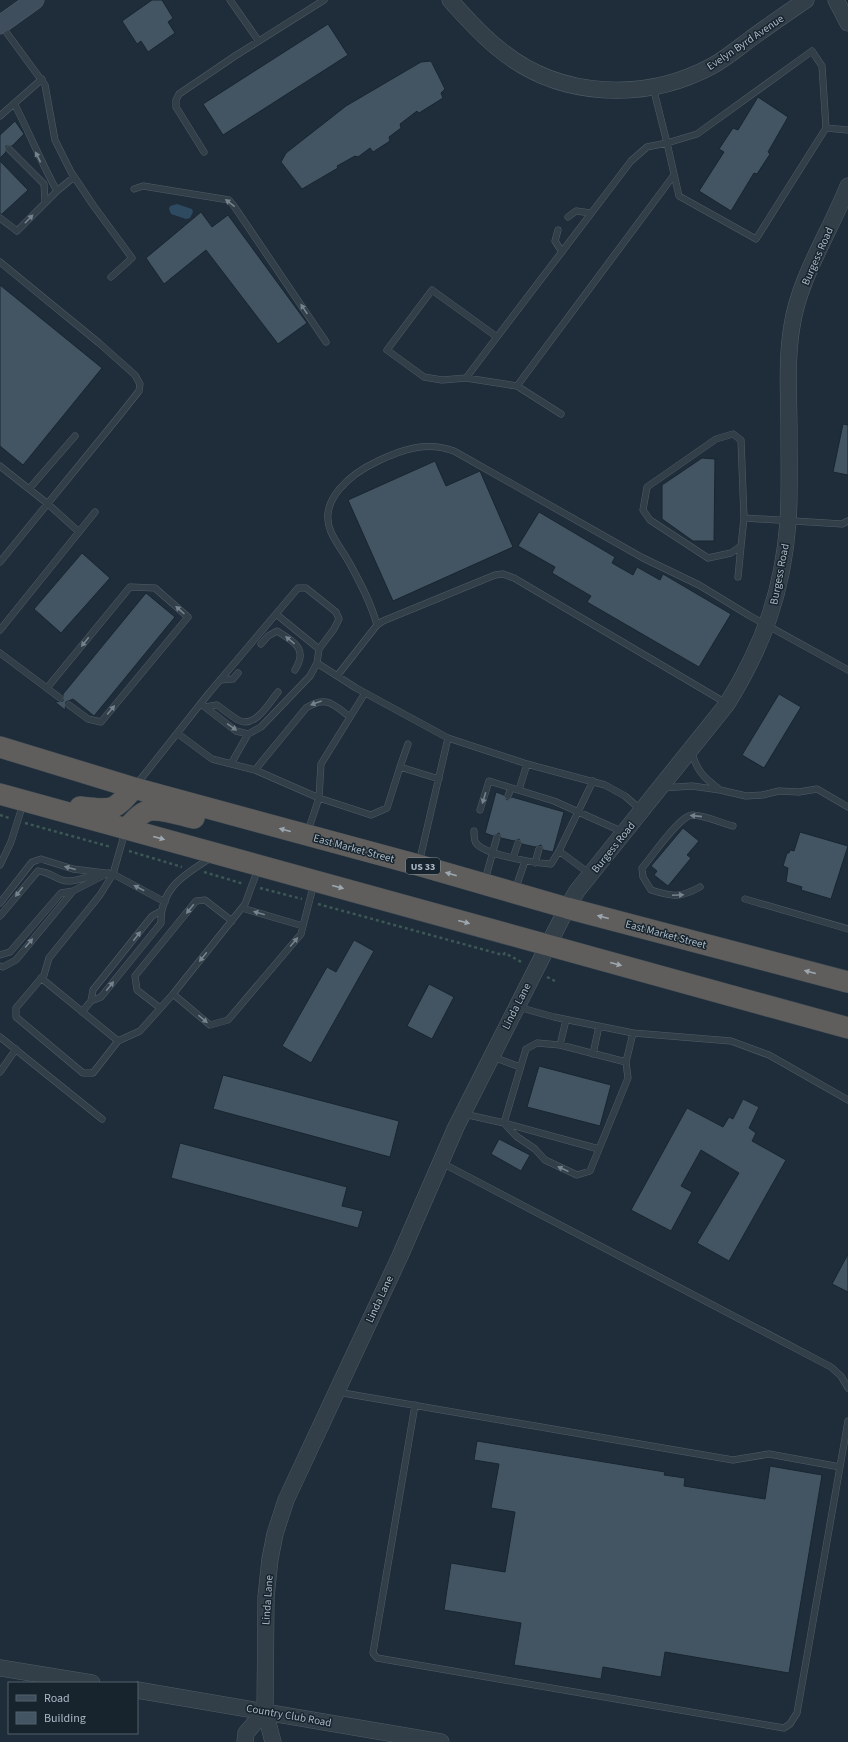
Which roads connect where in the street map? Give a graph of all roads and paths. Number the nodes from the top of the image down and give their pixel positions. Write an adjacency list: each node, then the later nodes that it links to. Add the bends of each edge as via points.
1 (35, 0): 8 (main road)
2 (230, 0): 9 (lane)
3 (324, 0): 9 (lane)
4 (450, 0): 11 (street, Evelyn Byrd Avenue, via 499,50 541,75 593,89 622,91)
5 (806, 0): 11 (street, Evelyn Byrd Avenue, via 716,63 680,80)
6 (836, 0): 7 (street)
7 (848, 23)
8 (0, 25): 10 (lane)
9 (258, 40): 18 (lane, via 176,97 176,107)
10 (42, 80): 12 (lane); 20 (lane, via 48,95 51,125)
11 (653, 87): 16 (lane)
12 (14, 103): 13 (lane); 23 (lane, one-way to 12, via 40,161)
13 (0, 116)
14 (826, 128): 15 (lane); 16 (lane, via 822,66 812,51 697,134); 19 (lane, via 756,239 679,196)
15 (848, 130)
16 (668, 143): 19 (lane); 25 (lane, via 647,147 631,161)
17 (9, 149): 24 (lane, via 44,184)
18 (204, 152)
19 (674, 175): 35 (lane)
20 (74, 177): 23 (lane); 31 (lane, via 132,258)
21 (848, 186): 44 (street, Burgess Road, via 804,286 792,325 789,353)
22 (134, 189): 33 (lane, one-way to 22, via 229,200 143,186)
23 (57, 191): 24 (lane)
24 (45, 202): 27 (lane, one-way to 24, via 17,231)
25 (591, 213): 26 (lane, via 576,212); 29 (lane)
26 (568, 217)
27 (0, 218)
28 (558, 230): 29 (lane, via 554,241)
29 (562, 252): 32 (lane)
30 (0, 262): 40 (lane, via 99,343 135,375 140,384 139,391)
31 (112, 278)
32 (497, 337): 34 (lane); 34 (lane, via 432,290 387,350 424,377 442,380)
33 (326, 342)
34 (466, 378): 35 (lane)
35 (517, 386): 36 (lane)
36 (561, 414)
37 (75, 436): 39 (lane)
38 (0, 466): 39 (lane)
39 (29, 489): 40 (lane)
40 (48, 504): 45 (lane); 47 (lane)
41 (95, 512): 45 (lane)
42 (744, 518): 44 (lane); 46 (lane); 46 (lane, via 741,440 733,434 716,439 647,487 644,510 650,520 708,558 731,553)
43 (848, 521): 44 (lane, via 842,524)
44 (788, 522): 51 (street, Burgess Road, via 781,576)
45 (79, 532): 52 (lane)
46 (741, 546): 48 (lane)
47 (0, 562)
48 (738, 577)
49 (276, 614): 54 (lane); 54 (lane, via 298,588 306,588 336,612 339,619); 61 (lane)
50 (377, 625): 51 (lane, via 363,587 331,532 330,505 334,496 350,478 364,468 401,451 427,446 454,451 643,558 699,585); 60 (lane); 67 (lane, via 494,575 509,575)
51 (767, 626): 58 (lane); 67 (street, Burgess Road, via 745,675)
52 (0, 630)
53 (261, 644): 57 (lane, one-way to 53, via 302,654 288,638 277,631)
54 (318, 649): 56 (lane)
55 (0, 653): 62 (lane)
56 (317, 664): 60 (lane); 71 (lane, via 310,676 270,719 262,727)
57 (295, 670)
58 (848, 670)
59 (238, 673): 61 (lane, via 233,679)
60 (337, 676): 64 (lane)
61 (220, 680): 68 (lane)
62 (47, 688): 65 (lane); 66 (lane, one-way to 62, via 88,719 101,722 188,617 155,588 130,587)
63 (278, 692): 68 (lane, via 260,715 250,721 239,721 217,705)
64 (365, 693): 69 (lane); 72 (lane)
65 (60, 698)
66 (69, 704)
67 (727, 704): 75 (street, Burgess Road)
68 (203, 705): 70 (lane); 71 (lane, one-way to 71, via 236,731)
69 (350, 717): 79 (lane, one-way to 79, via 330,702 317,702 306,708); 90 (lane, via 321,764)
70 (177, 733): 76 (lane, via 212,759); 82 (lane)
71 (248, 734): 76 (lane)
72 (448, 738): 77 (lane); 80 (lane)
73 (408, 744): 78 (lane)
74 (0, 747): 82 (highway, East Market Street / US 33)
75 (692, 750): 84 (street, Burgess Road); 86 (lane, via 698,770)
76 (231, 764): 79 (lane)
77 (527, 764): 81 (lane); 85 (lane)
78 (400, 767): 80 (lane); 90 (lane, via 387,808 372,816)
79 (255, 770): 90 (lane)
80 (439, 779): 120 (lane)
81 (593, 781): 97 (lane); 98 (lane, via 620,792)
82 (134, 788): 91 (highway, via 117,806 106,809); 99 (highway, East Market Street / US 33)
83 (511, 788): 85 (lane); 89 (lane); 96 (lane, one-way to 96, via 489,781)
84 (661, 788): 86 (lane, via 692,786); 98 (street, Burgess Road)
85 (519, 790): 88 (lane)
86 (720, 790): 94 (lane, via 746,796 817,789)
87 (0, 794): 91 (highway)
88 (533, 795): 92 (lane); 93 (lane)
89 (508, 796)
90 (319, 798): 107 (lane)
91 (24, 801): 104 (highway); 119 (lane, via 11,842)
92 (554, 801): 95 (lane); 97 (lane)
93 (531, 802)
94 (848, 807)
95 (552, 808)
96 (480, 810)
97 (578, 811): 106 (lane); 112 (lane)
98 (642, 811): 106 (street, Burgess Road)
99 (229, 814): 104 (highway, via 205,821 150,810 139,816); 107 (highway, East Market Street / US 33, one-way to 99)
100 (0, 815): 101 (path)
101 (9, 818)
102 (28, 824): 110 (path)
103 (733, 826): 130 (lane, one-way to 130, via 690,815 681,821 642,868 643,877 651,890 677,896)
104 (126, 829): 115 (highway, one-way to 115); 125 (lane)
105 (474, 831): 113 (lane, via 475,842)
106 (625, 832): 126 (street, Burgess Road)
107 (306, 835): 120 (highway, East Market Street / US 33)
108 (497, 837): 113 (lane)
109 (518, 843): 116 (lane)
110 (103, 844)
111 (539, 848): 118 (lane)
112 (559, 851): 118 (lane, via 551,864); 126 (lane)
113 (493, 852): 116 (lane); 129 (lane)
114 (138, 854): 122 (path)
115 (216, 854): 121 (highway); 136 (lane, via 175,882)
116 (513, 858): 117 (lane)
117 (525, 861): 118 (lane); 133 (lane)
118 (535, 863)
119 (0, 865)
120 (418, 865): 129 (highway, East Market Street / US 33, one-way to 120)
121 (260, 866): 127 (highway); 139 (lane)
122 (185, 868)
123 (101, 872): 125 (lane); 137 (lane, one-way to 137, via 73,869 41,859 32,862); 142 (lane, one-way to 142, via 64,881 38,871)
124 (203, 872): 128 (path)
125 (111, 874): 132 (lane); 136 (lane, one-way to 125); 150 (lane, via 100,895 49,958)
126 (590, 875): 140 (street, Burgess Road)
127 (315, 881): 144 (lane); 146 (highway, one-way to 146)
128 (243, 883)
129 (484, 884): 133 (highway, East Market Street / US 33)
130 (700, 887)
131 (263, 888): 134 (path)
132 (73, 891): 148 (lane, via 61,894 10,952); 149 (lane, one-way to 132, via 16,960)
133 (514, 892): 140 (highway, East Market Street / US 33)
134 (298, 898)
135 (745, 899): 145 (lane)
136 (165, 902): 141 (lane)
137 (0, 903)
138 (320, 904): 147 (path, via 503,955)
139 (242, 908): 143 (lane); 144 (lane, one-way to 139)
140 (567, 908): 146 (street, Linda Lane); 151 (highway, East Market Street / US 33, one-way to 140)
141 (161, 910): 153 (lane, one-way to 141, via 93,990 152,916); 153 (lane, one-way to 141, via 101,997 161,923)
142 (0, 916)
143 (232, 921): 152 (lane, one-way to 152); 155 (lane, one-way to 155, via 205,900 196,901 134,976 137,990)
144 (303, 926): 152 (lane, one-way to 144, via 210,1025 228,1020 301,934)
145 (848, 929)
146 (548, 945): 154 (street, Linda Lane); 159 (highway, one-way to 159)
147 (505, 953)
148 (0, 955)
149 (0, 966)
150 (41, 978): 156 (lane); 162 (lane, via 16,1008 16,1017 83,1073 92,1072)
151 (848, 982)
152 (173, 994): 155 (lane)
153 (91, 1002): 156 (lane)
154 (516, 1006): 157 (lane); 166 (street, Linda Lane)
155 (160, 1008): 162 (lane, via 140,1031)
156 (82, 1012): 162 (lane)
157 (566, 1020): 158 (lane); 163 (lane)
158 (599, 1026): 160 (lane); 165 (lane)
159 (848, 1028)
160 (633, 1032): 167 (lane); 170 (lane, via 742,1044 784,1062)
161 (0, 1037): 164 (lane)
162 (118, 1041)
163 (560, 1046): 165 (lane); 168 (lane, via 537,1043 526,1049)
164 (16, 1049): 169 (lane); 172 (lane)
165 (593, 1054): 167 (lane)
166 (491, 1056): 168 (lane); 171 (street, Linda Lane)
167 (626, 1062): 174 (lane, via 628,1078)
168 (520, 1067): 173 (lane)
169 (0, 1072)
170 (848, 1100)
171 (463, 1114): 173 (lane); 175 (street, Linda Lane)
172 (102, 1119)
173 (504, 1123): 174 (lane); 174 (lane, one-way to 173, via 590,1171 577,1175 545,1160)
174 (599, 1149)
175 (441, 1162): 176 (lane, via 831,1367 841,1376); 177 (street, Linda Lane)
176 (848, 1388)
177 (336, 1392): 178 (lane); 184 (street, Linda Lane, via 286,1500 275,1534 266,1598)
178 (415, 1406): 180 (lane, via 733,1460 769,1454); 180 (lane, via 373,1653 377,1658 784,1728 797,1713)
179 (848, 1421): 180 (lane)
180 (840, 1468)
181 (0, 1668): 182 (street)
182 (86, 1682)
183 (138, 1690): 184 (street, Country Club Road)
184 (265, 1711): 185 (street, via 246,1733); 186 (street, Linda Lane); 187 (street, Country Club Road)
185 (245, 1742)
186 (273, 1742)
187 (441, 1742)

